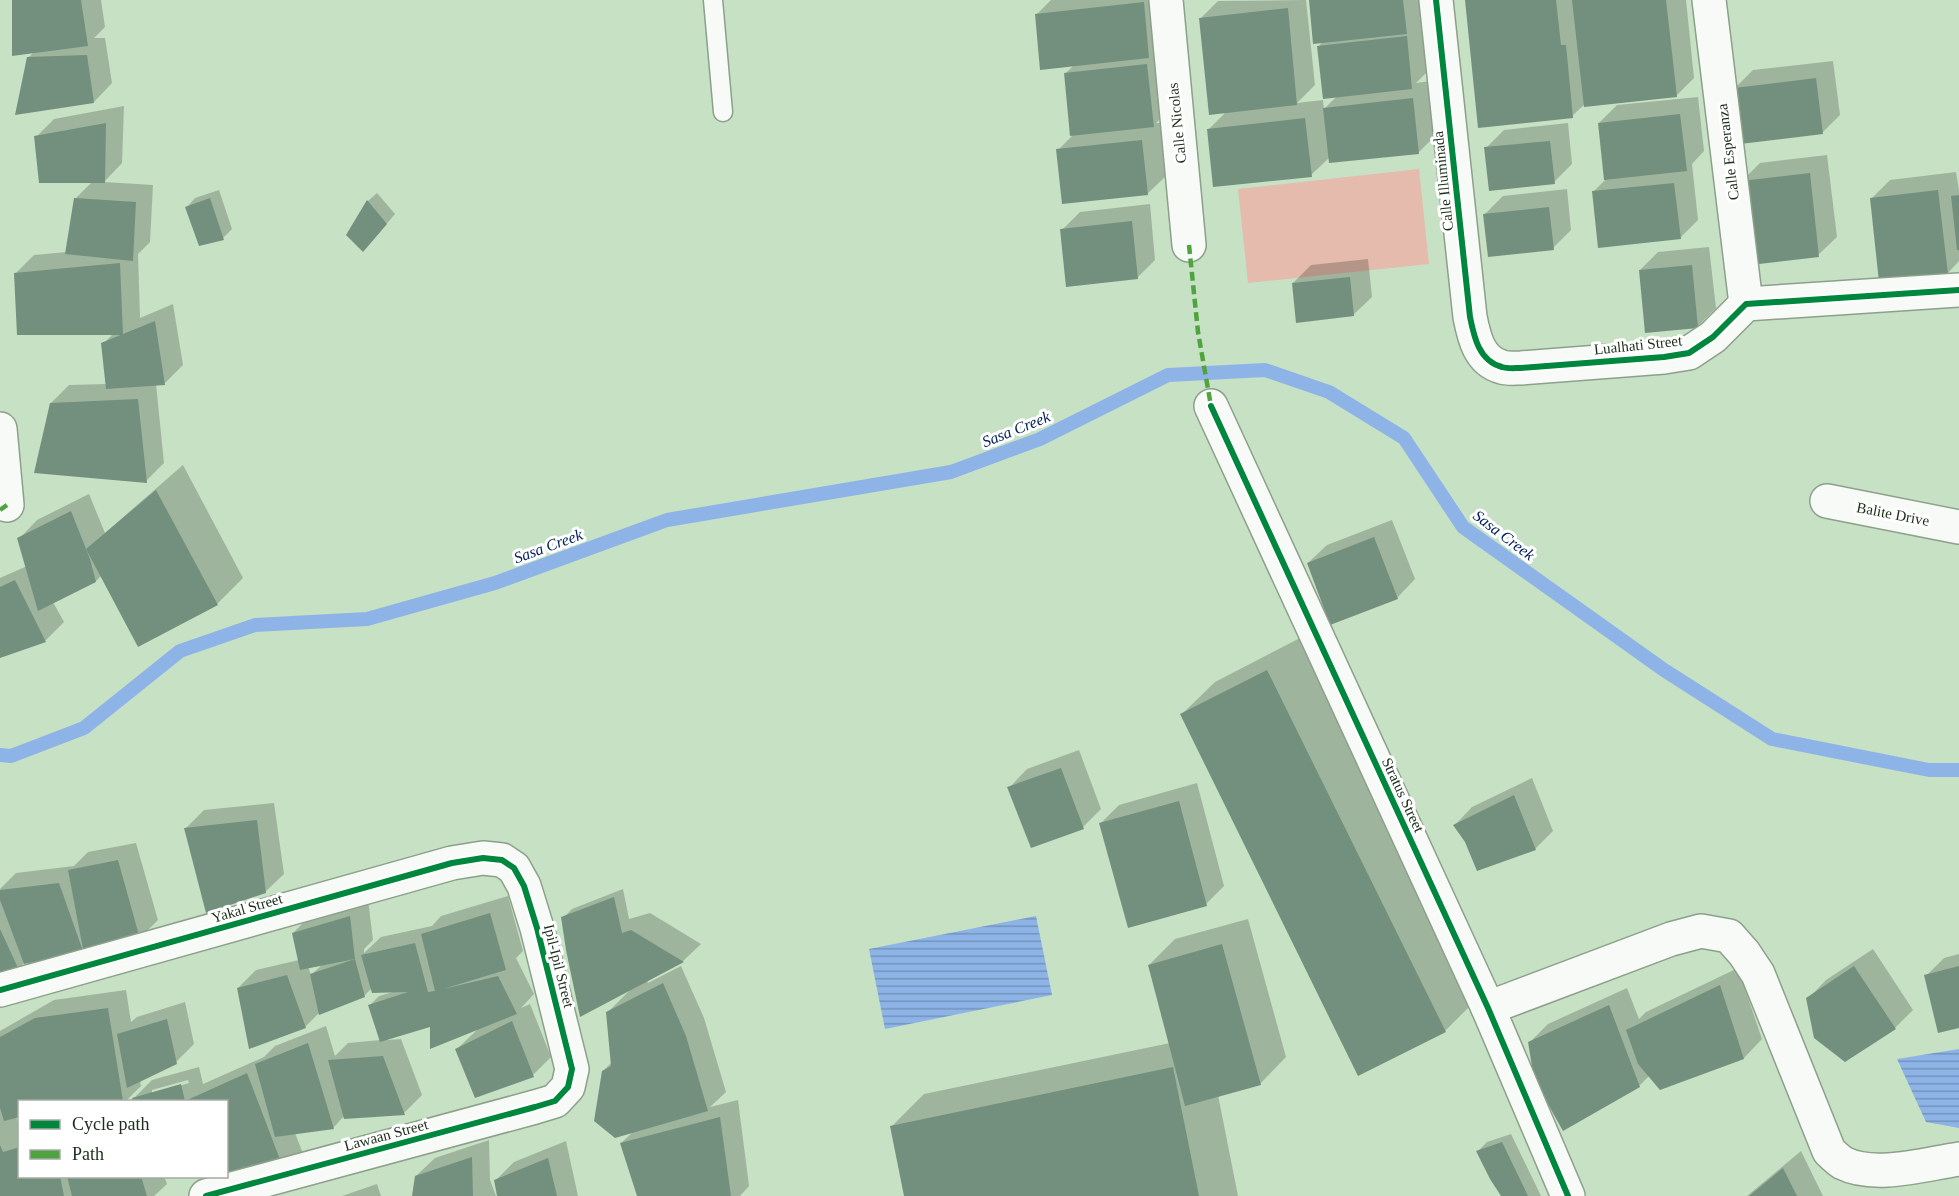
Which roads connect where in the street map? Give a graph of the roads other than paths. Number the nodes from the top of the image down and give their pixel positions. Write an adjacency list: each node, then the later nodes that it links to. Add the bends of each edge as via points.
1 (713, 0): 5 (lane)
2 (1166, 0): 6 (street, Calle Nicolas)
3 (1436, 0): 9 (street, Calle Illuminada, via 1470,317 1474,339)
4 (1709, 0): 8 (street, Calle Esperanza)
5 (723, 112)
6 (1189, 245)
7 (1959, 290): 8 (street)
8 (1746, 304): 9 (street, Lualhati Street, via 1713,337 1689,352 1521,368 1502,367)
9 (1484, 357)
10 (1211, 406): 17 (street, Stratus Street)
11 (0, 429): 13 (street)
12 (1827, 501): 14 (street, Balite Drive)
13 (7, 505)
14 (1959, 527)
15 (502, 860): 16 (street, Yakal Street, via 483,858 452,863); 18 (street, Ipil-Ipil Street, via 514,868 524,886 537,928 572,1069)
16 (0, 990)
17 (1488, 1008): 19 (street, via 1671,939 1701,931 1729,936 1758,974 1829,1151 1842,1162 1879,1170); 21 (street, Stratus Street)
18 (568, 1087): 20 (street, Lawaan Street, via 555,1101 536,1107)
19 (1959, 1159)
20 (206, 1196)
21 (1568, 1196)

